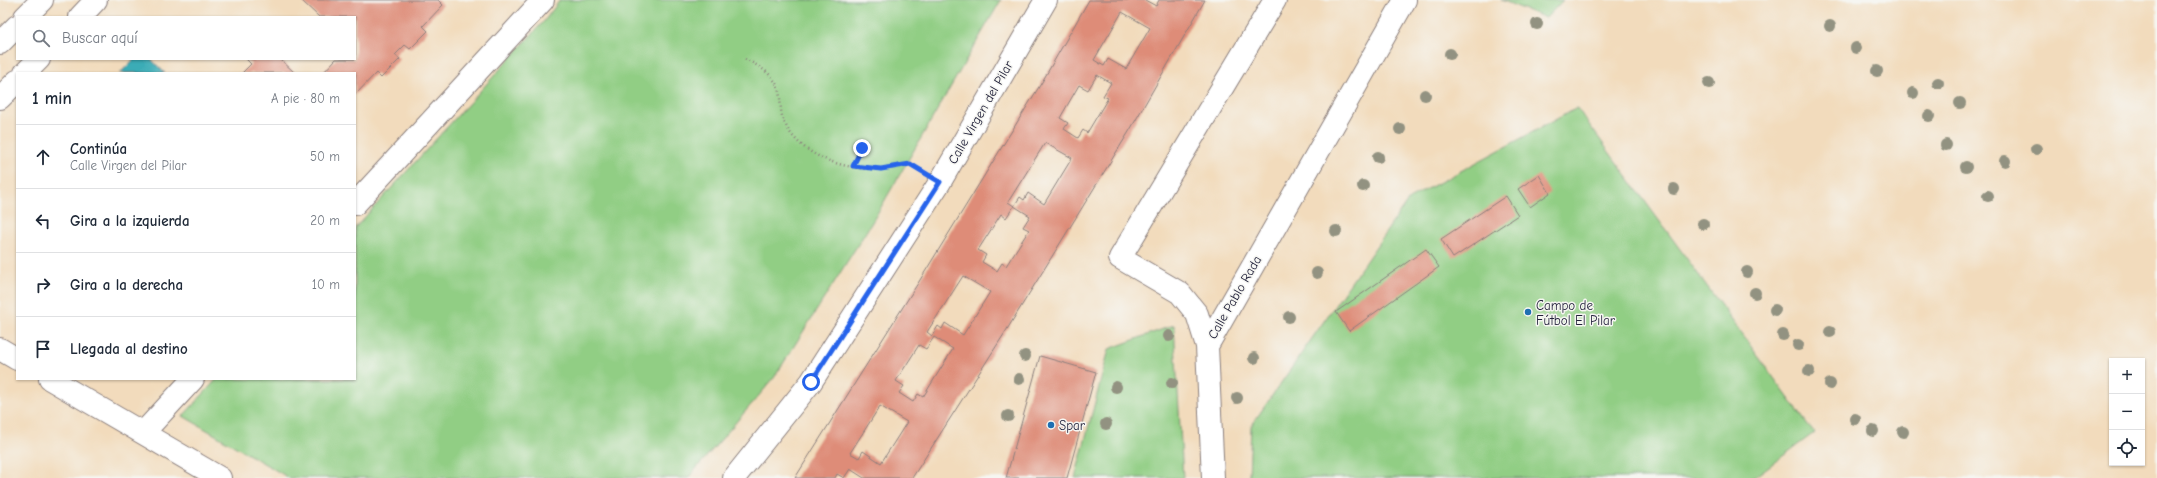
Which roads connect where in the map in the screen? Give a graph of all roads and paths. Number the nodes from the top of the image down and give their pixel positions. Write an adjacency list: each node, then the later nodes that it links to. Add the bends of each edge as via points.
1 (42, 0): 7 (street)
2 (96, 0): 8 (street)
3 (543, 0): 19 (street)
4 (1046, 0): 18 (street, Calle Virgen del Pilar)
5 (1275, 0): 20 (street, Calle Pablo Rada, via 1120,258 1180,294 1197,314)
6 (1405, 0): 20 (street, Calle Pablo Rada)
7 (26, 16)
8 (81, 16)
9 (16, 27): 10 (street)
10 (0, 43)
11 (746, 59): 17 (path, via 765,69 779,90 783,119 798,144 820,158)
12 (38, 60): 13 (street)
13 (26, 72)
14 (16, 82): 15 (street)
15 (0, 98)
16 (862, 148): 17 (path)
17 (853, 166): 18 (path, via 881,169 910,164)
18 (940, 182): 27 (street, Calle Virgen del Pilar, via 811,382)
19 (356, 203)
20 (1207, 346): 28 (street)
21 (0, 349): 22 (street)
22 (16, 358)
23 (52, 380): 25 (street)
24 (192, 380): 25 (street)
25 (143, 433): 26 (street)
26 (220, 478)
27 (734, 478)
28 (1213, 478)

